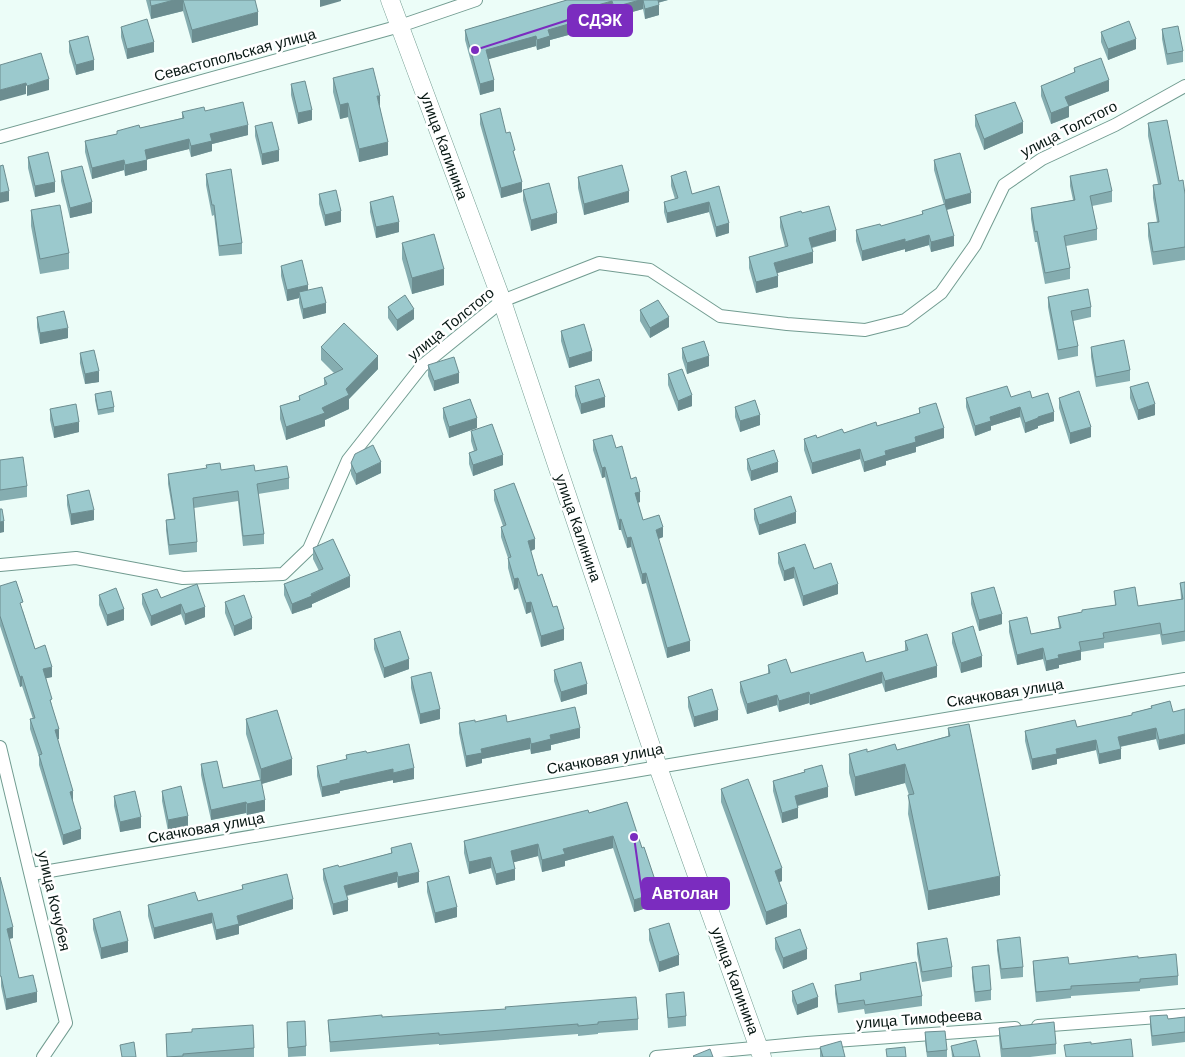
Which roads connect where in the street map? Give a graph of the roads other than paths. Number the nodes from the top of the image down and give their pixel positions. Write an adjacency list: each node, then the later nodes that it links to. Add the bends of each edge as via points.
1 (390, 0): 3 (main road, улица Калинина)
2 (476, 0): 3 (street, Севастопольская улица)
3 (400, 26): 5 (street, Севастопольская улица); 6 (main road, улица Калинина)
4 (1185, 86): 6 (street, улица Толстого, via 1115,125 1042,159 1004,185 975,245 941,293 905,320 865,330 720,316 650,270 599,263)
5 (0, 136)
6 (502, 301): 7 (street, улица Толстого, via 422,366 348,460 309,549 283,574 183,578 76,558); 10 (main road, улица Калинина)
7 (0, 565)
8 (1185, 679): 10 (street, Скачковая улица)
9 (0, 747): 11 (street, улица Кочубея)
10 (658, 767): 11 (street, Скачковая улица); 13 (main road, улица Калинина)
11 (32, 874): 14 (street, улица Кочубея, via 66,1023)
12 (1185, 1015): 13 (street, улица Тимофеева)
13 (761, 1052): 15 (street, улица Тимофеева)
14 (43, 1057)
15 (656, 1057)

